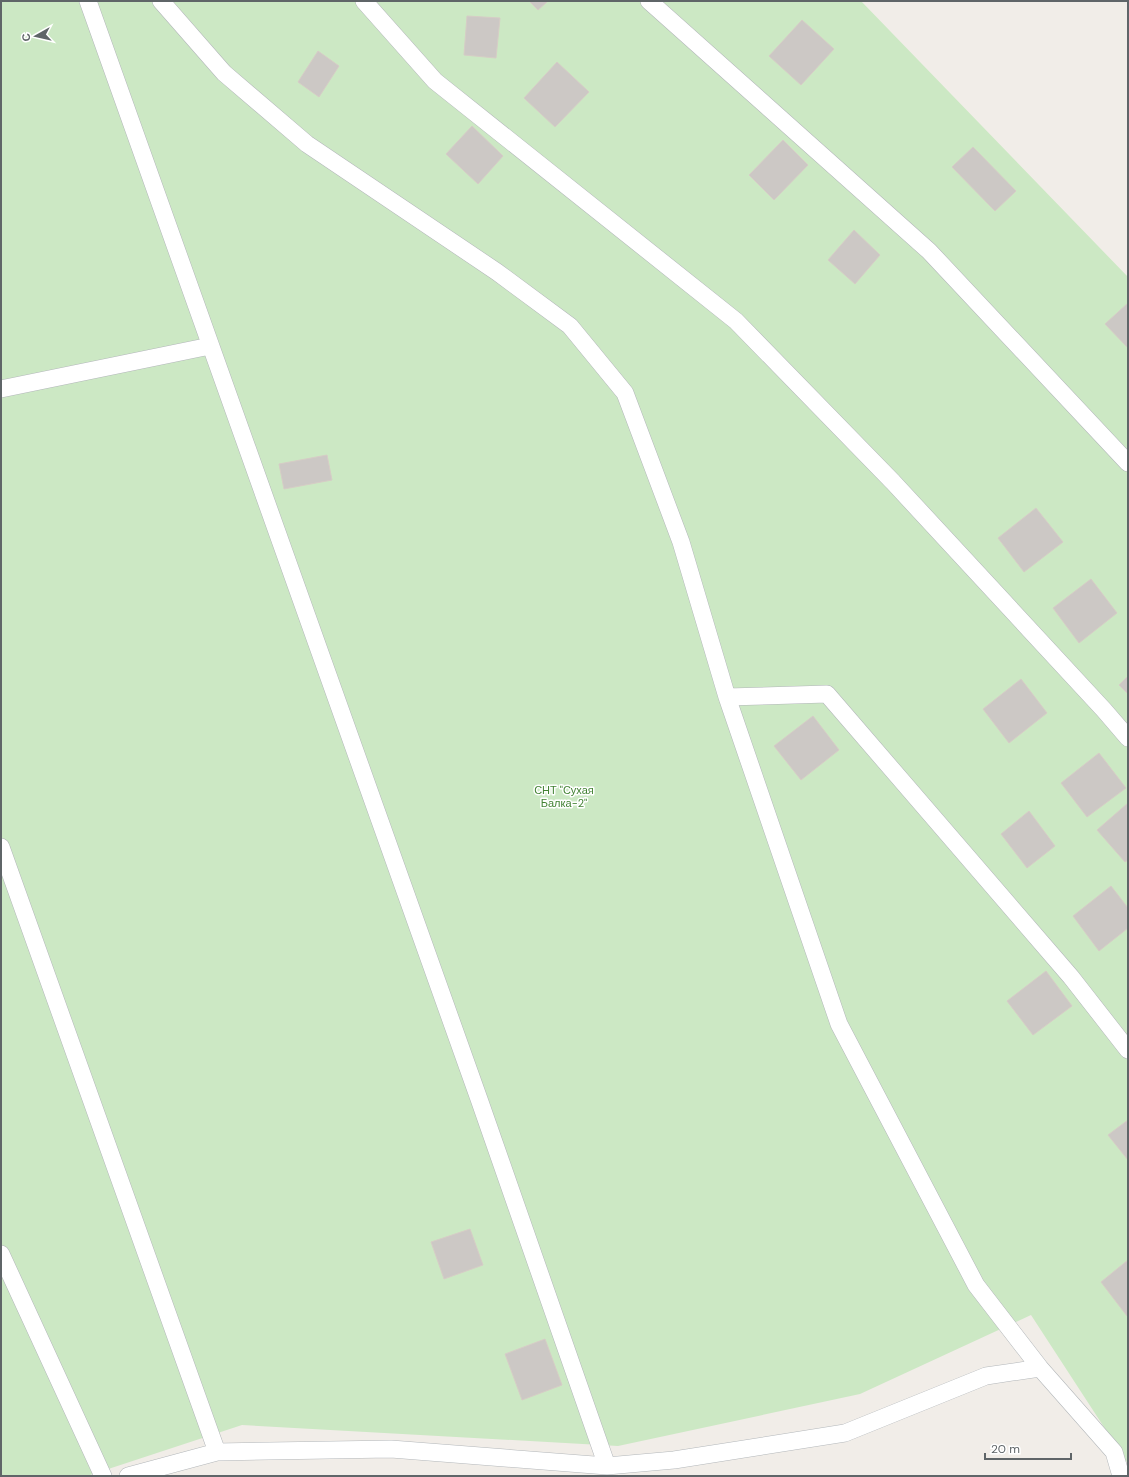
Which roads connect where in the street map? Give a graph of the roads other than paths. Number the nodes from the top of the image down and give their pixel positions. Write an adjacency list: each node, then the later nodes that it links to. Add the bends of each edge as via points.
1 (88, 1): 5 (lane)
2 (161, 1): 8 (lane, via 224,73 307,144 497,272 570,326 625,393 680,542)
3 (364, 1): 9 (lane, via 435,81 736,321 893,482)
4 (649, 1): 7 (lane, via 929,251)
5 (210, 346): 6 (lane); 15 (lane)
6 (1, 389)
7 (1128, 463)
8 (727, 697): 11 (lane, via 827,694 1071,977); 13 (lane, via 839,1024 976,1285)
9 (1128, 738)
10 (1, 847): 14 (lane)
11 (1128, 1050)
12 (1, 1254): 16 (lane)
13 (1040, 1368): 15 (lane, via 986,1376 845,1432 674,1460); 18 (lane, via 1114,1452)
14 (216, 1452): 15 (lane, via 391,1449); 17 (lane)
15 (607, 1466)
16 (103, 1476)
17 (128, 1476)
18 (1121, 1476)

